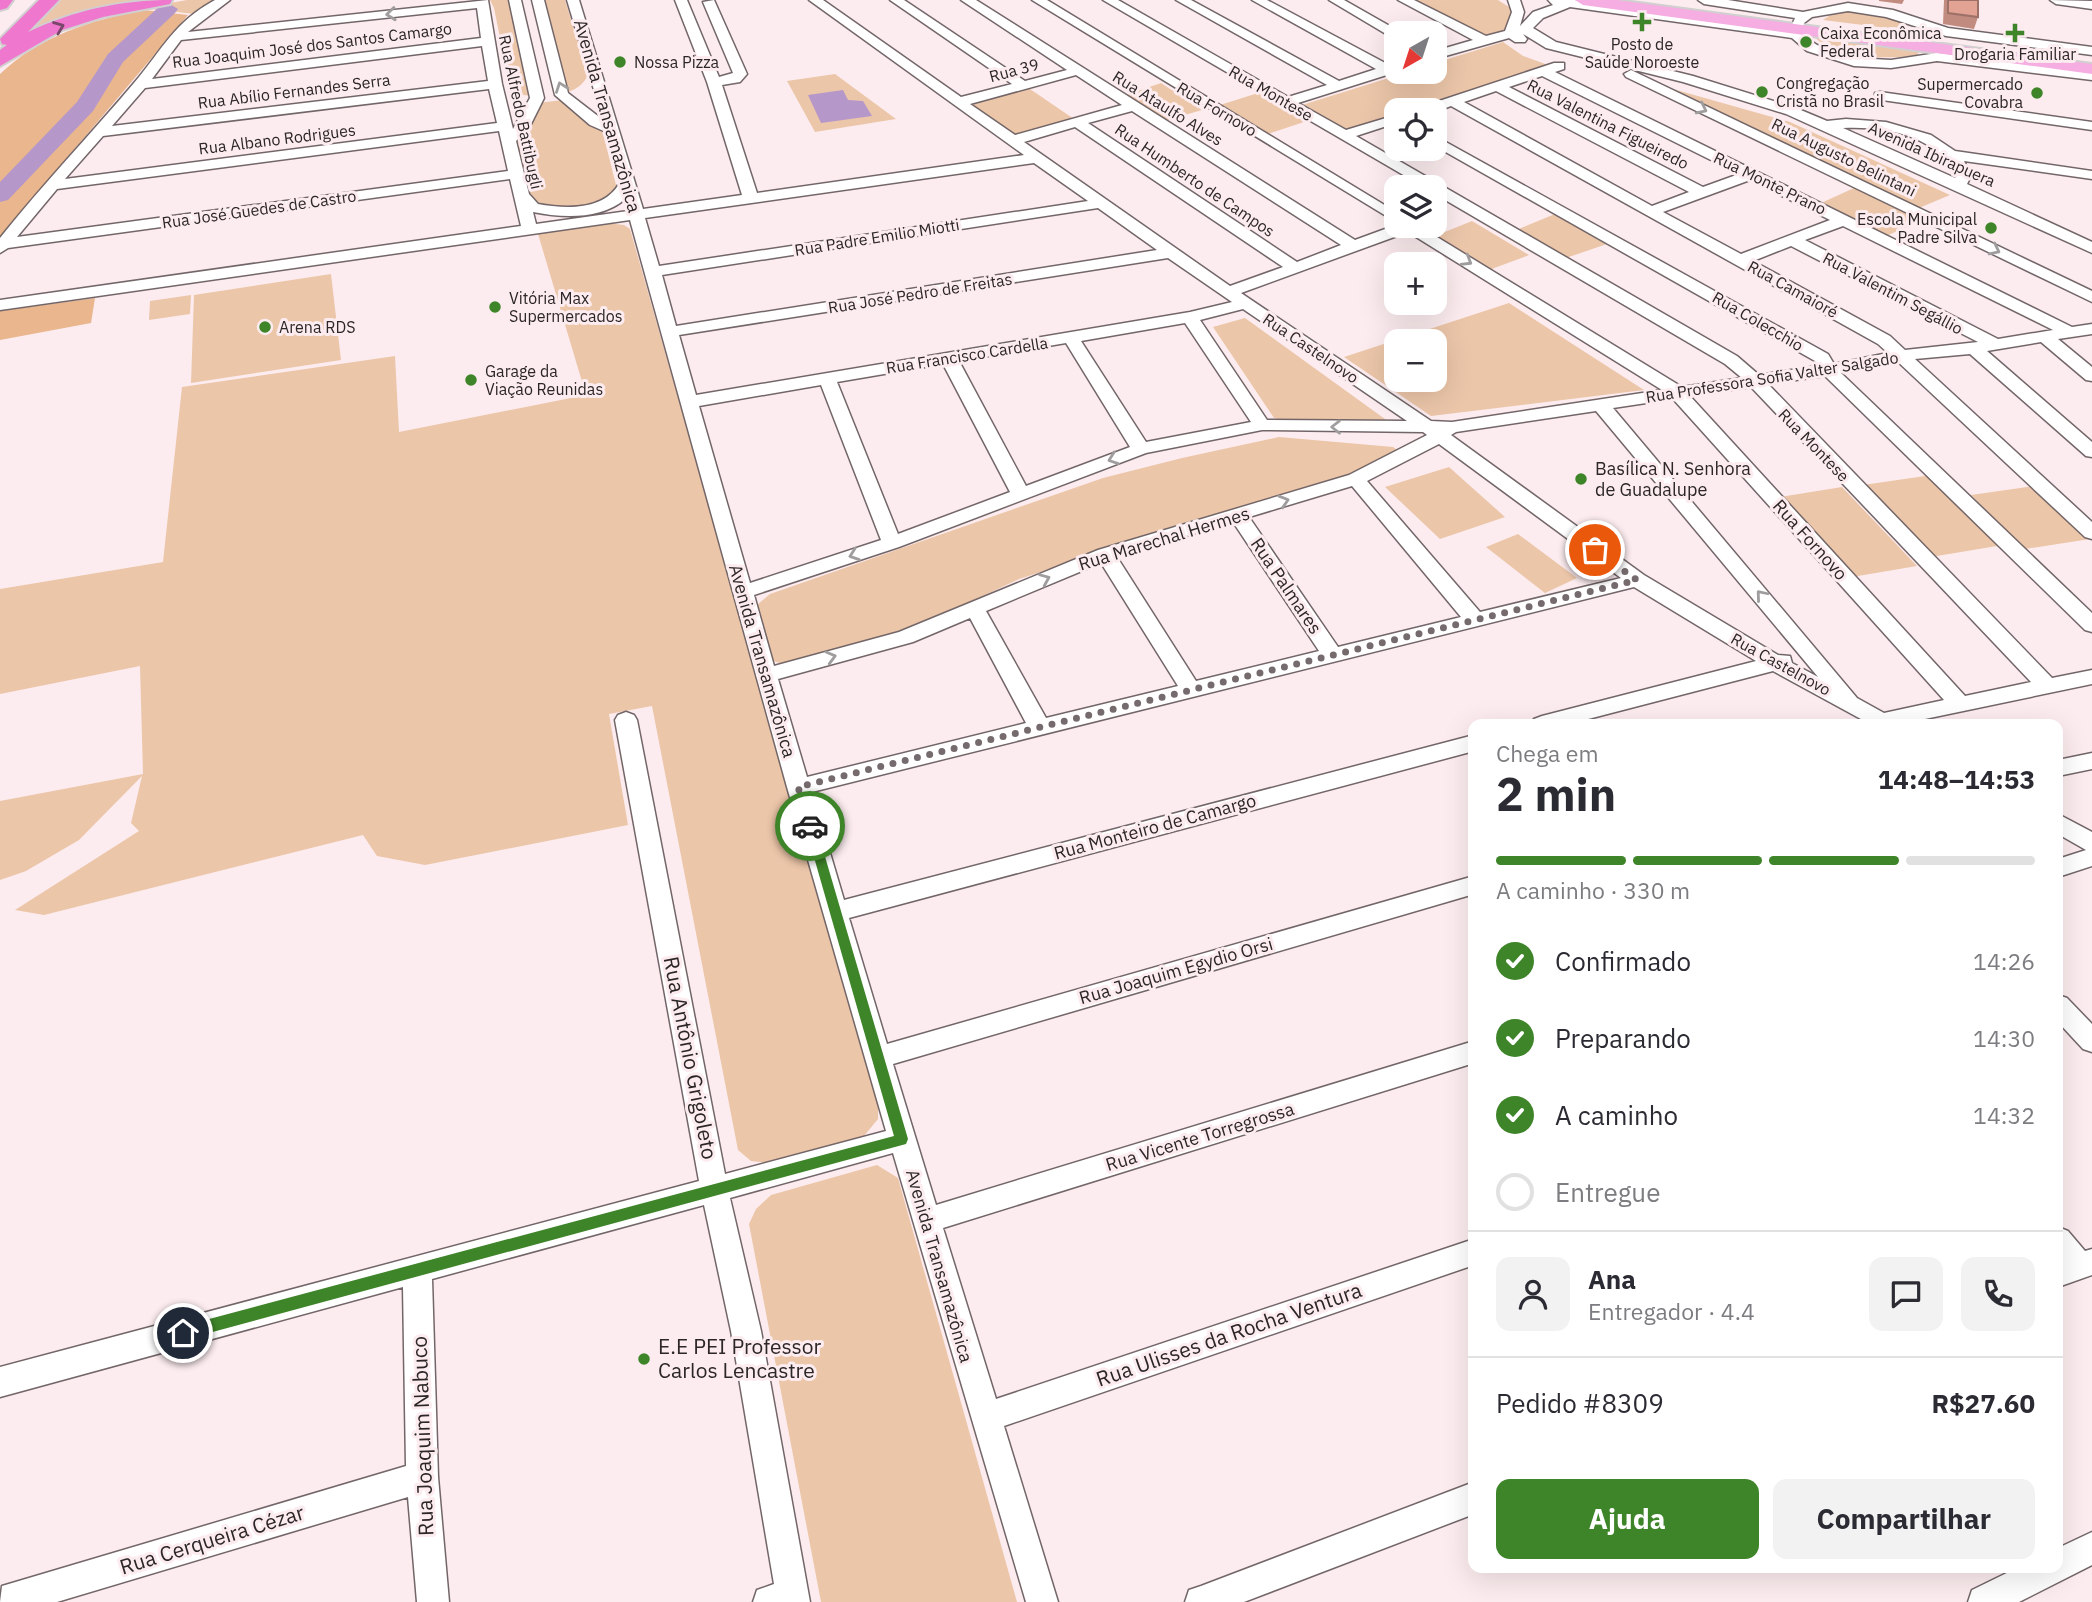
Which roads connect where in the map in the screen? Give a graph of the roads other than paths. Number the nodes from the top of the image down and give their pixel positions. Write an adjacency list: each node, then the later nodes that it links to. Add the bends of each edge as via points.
1 (4, 0): 26 (highway)
2 (24, 0): 30 (highway)
3 (50, 0): 37 (highway)
4 (163, 0): 42 (highway, one-way to 4, via 28,40 69,23)
5 (225, 0): 34 (street, via 206,9)
6 (515, 0): 71 (street, via 537,98 521,130)
7 (538, 0): 69 (street, one-way to 7, via 562,95)
8 (573, 0): 69 (street, Avenida Transamazônica)
9 (681, 0): 53 (street)
10 (896, 0): 56 (street)
11 (967, 0): 48 (street, Rua Ataulfo Alves)
12 (1038, 0): 91 (street, Rua Fornovo)
13 (1109, 0): 60 (street, Rua Montese)
14 (1182, 0): 57 (street)
15 (1258, 0): 44 (street)
16 (1335, 0): 32 (street)
17 (1404, 0): 35 (street)
18 (1514, 0): 33 (street)
19 (1541, 0): 25 (street)
20 (1662, 0): 31 (main road)
21 (1704, 0): 31 (street)
22 (2056, 0): 29 (street)
23 (483, 2): 34 (street, one-way to 34); 36 (street, Rua Alfredo Battibugli)
24 (709, 2): 53 (street, via 740,74)
25 (1576, 2): 31 (main road); 33 (street, via 1538,15)
26 (0, 4)
27 (808, 4): 43 (street, Rua Castelnovo); 47 (street)
28 (1856, 4): 31 (street, via 1833,8); 39 (street, via 1946,32)
29 (2092, 5)
30 (0, 23)
31 (1800, 24): 41 (main road); 46 (main road); 52 (street, via 1806,44)
32 (1384, 27)
33 (1518, 31): 35 (street); 40 (street, Avenida Ibirapuera, via 1536,49)
34 (174, 37): 54 (street)
35 (1483, 40): 38 (street)
36 (488, 41): 54 (street, Rua Joaquim José dos Santos Camargo); 55 (street, Rua Alfredo Battibugli)
37 (0, 49)
38 (1447, 51)
39 (2092, 51)
40 (1583, 57): 45 (street, Avenida Ibirapuera); 50 (street); 68 (street, Avenida Ibirapuera, via 1688,79 1791,111)
41 (2092, 57)
42 (0, 60)
43 (906, 65): 47 (street); 59 (street, Rua Castelnovo)
44 (1384, 65)
45 (1618, 68): 68 (street, Avenida Ibirapuera); 108 (street, Rua Augusto Belintani, one-way to 108)
46 (2092, 69)
47 (890, 70): 74 (street)
48 (1077, 71): 56 (street, Rua 39); 63 (street, Rua Ataulfo Alves)
49 (1384, 72): 57 (street)
50 (1545, 72): 58 (street); 80 (street, Rua Monte Prano)
51 (2092, 76): 52 (street, via 1944,57 1897,64)
52 (1873, 80): 66 (street); 67 (street)
53 (714, 82): 89 (street)
54 (141, 84): 70 (street)
55 (495, 84): 70 (street, Rua Abílio Fernandes Serra); 71 (street, Rua Alfredo Battibugli)
56 (1023, 85): 59 (street, Rua 39)
57 (1339, 86): 60 (street)
58 (1500, 88): 61 (street); 87 (street, Rua Valentina Figueiredo)
59 (960, 102): 73 (street, Rua Castelnovo)
60 (1287, 102): 72 (street, Rua Montese)
61 (1453, 102): 62 (street); 92 (street, Rua Camaioré)
62 (1447, 104)
63 (1134, 106): 64 (street); 99 (street, Rua Ataulfo Alves)
64 (1077, 122): 73 (street); 105 (street, Rua Humberto de Campos)
65 (1384, 123): 72 (street)
66 (2092, 126)
67 (1889, 127): 68 (street, via 1866,123); 76 (street, via 1921,136); 78 (street)
68 (1819, 128): 78 (street, Avenida Ibirapuera)
69 (611, 129): 83 (street, Avenida Transamazônica)
70 (97, 132): 84 (street)
71 (507, 133): 79 (street, Rua Alfredo Battibugli); 84 (street, Rua Albano Rodrigues)
72 (1345, 135): 81 (street, Rua Montese)
73 (1014, 140): 77 (street, Rua Castelnovo)
74 (994, 145)
75 (1447, 147): 121 (street, Rua Colecchio, via 1800,345 1822,358)
76 (1953, 155): 82 (street); 85 (street, via 1964,176)
77 (1036, 158): 89 (street); 90 (street, Rua Castelnovo)
78 (1895, 161): 85 (street, Avenida Ibirapuera); 104 (street, Avenida Ibirapuera)
79 (516, 174): 86 (street, Rua Alfredo Battibugli); 100 (street, Rua José Guedes de Castro)
80 (1752, 174): 87 (street); 94 (street, Rua Monte Prano)
81 (1412, 175)
82 (2090, 175)
83 (627, 183): 86 (street, via 625,192 615,200 566,212 533,207); 93 (street, Avenida Transamazônica)
84 (53, 185): 100 (street)
85 (1959, 185): 101 (street, Avenida Ibirapuera)
86 (520, 192): 95 (street, Rua Alfredo Battibugli)
87 (1701, 192): 92 (street)
88 (1447, 196): 124 (street, Rua Montese, via 1731,360)
89 (751, 199): 93 (street)
90 (1102, 203): 102 (street, Rua Castelnovo); 106 (street, Rua Padre Emilio Miotti)
91 (1384, 211)
92 (1651, 211): 103 (street, Rua Camaioré)
93 (635, 215): 95 (street); 106 (street, Avenida Transamazônica)
94 (1843, 220): 98 (street); 114 (street, Rua Monte Prano)
95 (530, 230): 110 (street)
96 (1384, 234): 99 (street)
97 (1428, 238): 125 (street, Rua Fornovo, one-way to 125)
98 (1792, 240): 103 (street); 117 (street, Rua Valentim Segállio)
99 (1351, 245): 105 (street)
100 (1, 246)
101 (2092, 248)
102 (1171, 253): 107 (street, Rua Castelnovo); 113 (street, Rua José Pedro de Freitas)
103 (1741, 260): 119 (street, Rua Camaioré, via 1884,340)
104 (2092, 260)
105 (1294, 267): 107 (street)
106 (652, 272): 113 (street, Avenida Transamazônica)
107 (1228, 292): 109 (street, Rua Castelnovo)
108 (2092, 296)
109 (1245, 304): 111 (street, Rua Francisco Cardella); 130 (street, Rua Castelnovo)
110 (0, 305)
111 (1190, 317): 116 (street, Rua Francisco Cardella); 128 (street)
112 (2092, 329): 114 (street, Rua Professora Sofia Valter Salgado)
113 (669, 332): 126 (street, Avenida Transamazônica)
114 (2069, 332): 115 (street, Rua Professora Sofia Valter Salgado)
115 (2045, 337): 117 (street, Rua Professora Sofia Valter Salgado); 122 (street)
116 (1071, 338): 120 (street, Rua Francisco Cardella); 131 (street)
117 (1994, 344): 118 (street, Rua Professora Sofia Valter Salgado)
118 (1974, 348): 119 (street, Rua Professora Sofia Valter Salgado); 132 (street, Rua Valentim Segállio)
119 (1899, 356): 121 (street, Rua Professora Sofia Valter Salgado); 137 (street, Rua Camaioré)
120 (949, 359): 123 (street, Rua Francisco Cardella); 135 (street)
121 (1829, 370): 124 (street, Rua Professora Sofia Valter Salgado); 144 (street, Rua Colecchio)
122 (2092, 376)
123 (827, 378): 126 (street, Rua Francisco Cardella); 138 (street)
124 (1752, 380): 125 (street, Rua Professora Sofia Valter Salgado); 150 (street, Rua Montese)
125 (1676, 391): 127 (street, Rua Professora Sofia Valter Salgado); 152 (street, Rua Fornovo)
126 (689, 402): 141 (street, Avenida Transamazônica)
127 (1600, 404): 130 (street, Rua Professora Sofia Valter Salgado); 145 (street, one-way to 127)
128 (1262, 425): 129 (street, one-way to 128); 131 (street)
129 (1367, 427): 130 (street); 133 (street, via 1394,433 1402,440)
130 (1440, 430): 133 (street, Rua Marechal Hermes); 140 (street, Rua Castelnovo)
131 (1141, 449): 135 (street, one-way to 135)
132 (2092, 452)
133 (1398, 457): 134 (street, Rua Marechal Hermes)
134 (1356, 480): 136 (street, Rua Marechal Hermes, one-way to 134); 143 (street)
135 (1020, 492): 138 (street)
136 (1238, 516): 139 (street, Rua Marechal Hermes); 146 (street, Rua Palmares)
137 (2092, 533)
138 (892, 543): 141 (street, one-way to 141)
139 (1105, 554): 142 (street, Rua Marechal Hermes, one-way to 139); 151 (street)
140 (1637, 580): 143 (street); 147 (street, Rua Castelnovo)
141 (742, 592): 148 (street, Avenida Transamazônica)
142 (975, 609): 148 (street, Rua Marechal Hermes, one-way to 142, via 906,637); 158 (street)
143 (1476, 621): 146 (street)
144 (2092, 625)
145 (1805, 647): 147 (street, via 1794,659); 153 (street)
146 (1334, 656): 151 (street)
147 (1775, 663): 153 (street, Rua Castelnovo); 154 (street)
148 (765, 675): 162 (street, Avenida Transamazônica)
149 (2092, 677): 150 (street)
150 (2048, 686): 152 (street)
151 (1191, 690): 158 (street)
152 (1959, 703): 156 (street)
153 (1851, 704): 155 (street, Rua Castelnovo)
154 (1561, 719)
155 (1878, 719)
156 (1900, 719)
157 (626, 720): 174 (street, Rua Antônio Grigoleto)
158 (1040, 728): 162 (street)
159 (1468, 745): 168 (street, Rua Monteiro de Camargo)
160 (2092, 761): 161 (street)
161 (2063, 767)
162 (798, 787): 168 (street, Avenida Transamazônica)
163 (2063, 826): 164 (street)
164 (2092, 843)
165 (2092, 857): 166 (street)
166 (2063, 866)
167 (1468, 887): 172 (street, Rua Joaquim Egydio Orsi)
168 (836, 912): 172 (street, Avenida Transamazônica)
169 (2063, 1010): 170 (street)
170 (2092, 1041)
171 (1468, 1054): 175 (street, Rua Vicente Torregrossa)
172 (878, 1057): 173 (street, Avenida Transamazônica)
173 (902, 1139): 174 (street); 175 (street, Avenida Transamazônica)
174 (714, 1188): 179 (street); 187 (street, Rua Antônio Grigoleto, via 746,1331)
175 (926, 1221): 181 (street, Avenida Transamazônica)
176 (2063, 1248): 178 (street)
177 (1468, 1254): 181 (street, Rua Ulisses da Rocha Ventura)
178 (2076, 1267)
179 (417, 1270): 180 (street); 182 (street, Rua Joaquim Nabuco)
180 (0, 1382)
181 (985, 1418): 190 (street, Avenida Transamazônica)
182 (422, 1477): 188 (street, Rua Cerqueira Cézar); 189 (street, Rua Joaquim Nabuco)
183 (1468, 1500): 191 (street)
184 (2092, 1548): 185 (street)
185 (2063, 1562)
186 (2042, 1573): 192 (street)
187 (785, 1599)
188 (2, 1602)
189 (433, 1602)
190 (1041, 1602)
191 (1201, 1602)
192 (1984, 1602)

